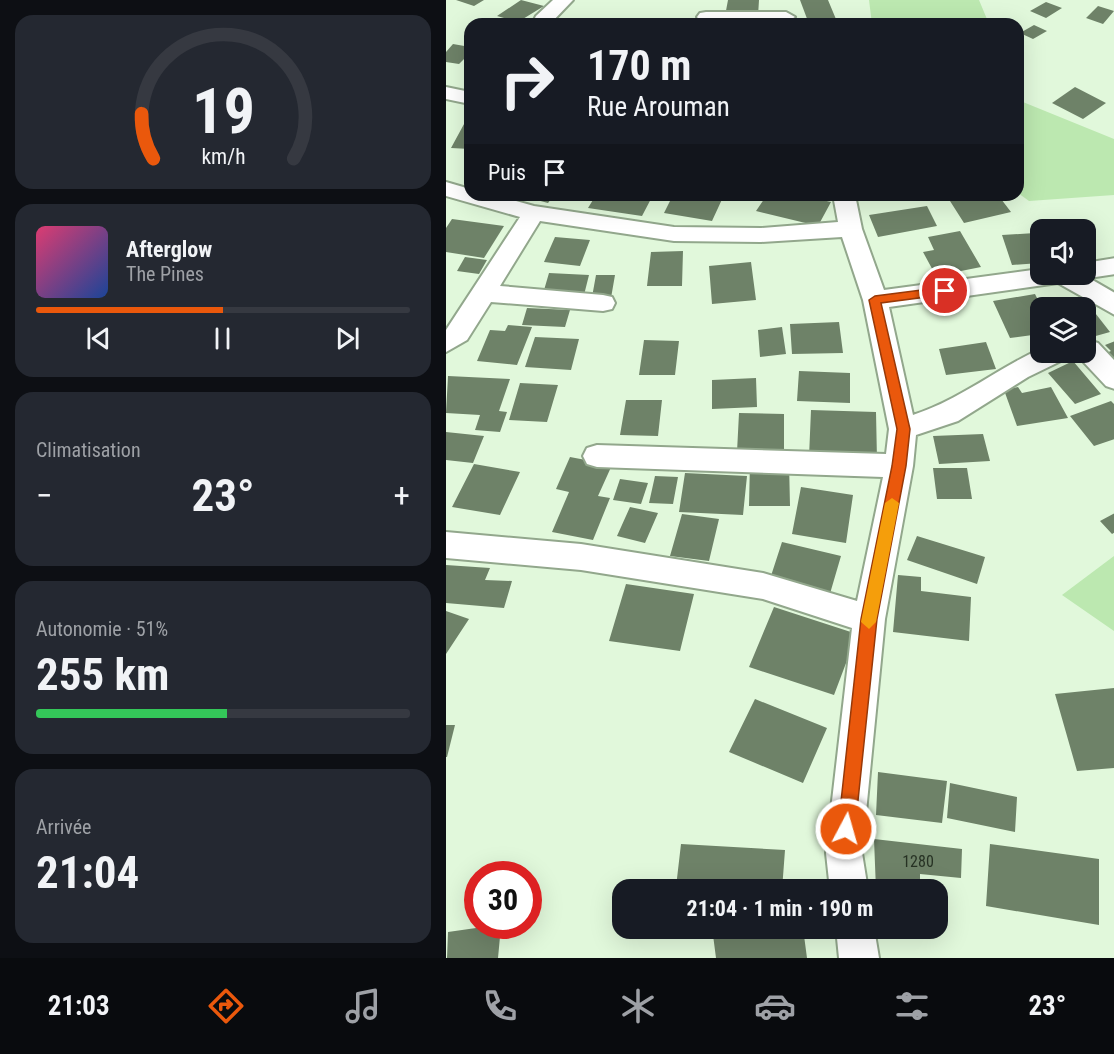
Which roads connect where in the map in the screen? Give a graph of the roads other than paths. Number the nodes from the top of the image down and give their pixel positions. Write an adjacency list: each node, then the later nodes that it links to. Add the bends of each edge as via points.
1 (564, 0): 4 (street)
2 (785, 14): 3 (street)
3 (706, 17)
4 (546, 18)
5 (458, 95): 6 (street)
6 (446, 114)
7 (446, 189): 8 (street)
8 (464, 194)
9 (490, 201): 11 (street)
10 (845, 201): 12 (street)
11 (534, 213): 12 (street, via 674,234 761,235); 17 (street)
12 (851, 229): 18 (street)
13 (1115, 266): 14 (street)
14 (1096, 269)
15 (1030, 279): 18 (street)
16 (1083, 285): 20 (street)
17 (484, 293): 19 (street); 21 (street, via 458,334)
18 (875, 300): 25 (street)
19 (603, 303)
20 (1115, 307)
21 (446, 343)
22 (1096, 358): 24 (street)
23 (1033, 363): 25 (street, via 948,414)
24 (1115, 379)
25 (903, 429): 27 (street)
26 (597, 456): 27 (street)
27 (899, 466): 29 (street)
28 (446, 545): 29 (street, via 581,557 763,586)
29 (869, 619): 30 (street, via 844,853)
30 (848, 879)
31 (856, 939): 32 (street)
32 (859, 958)

